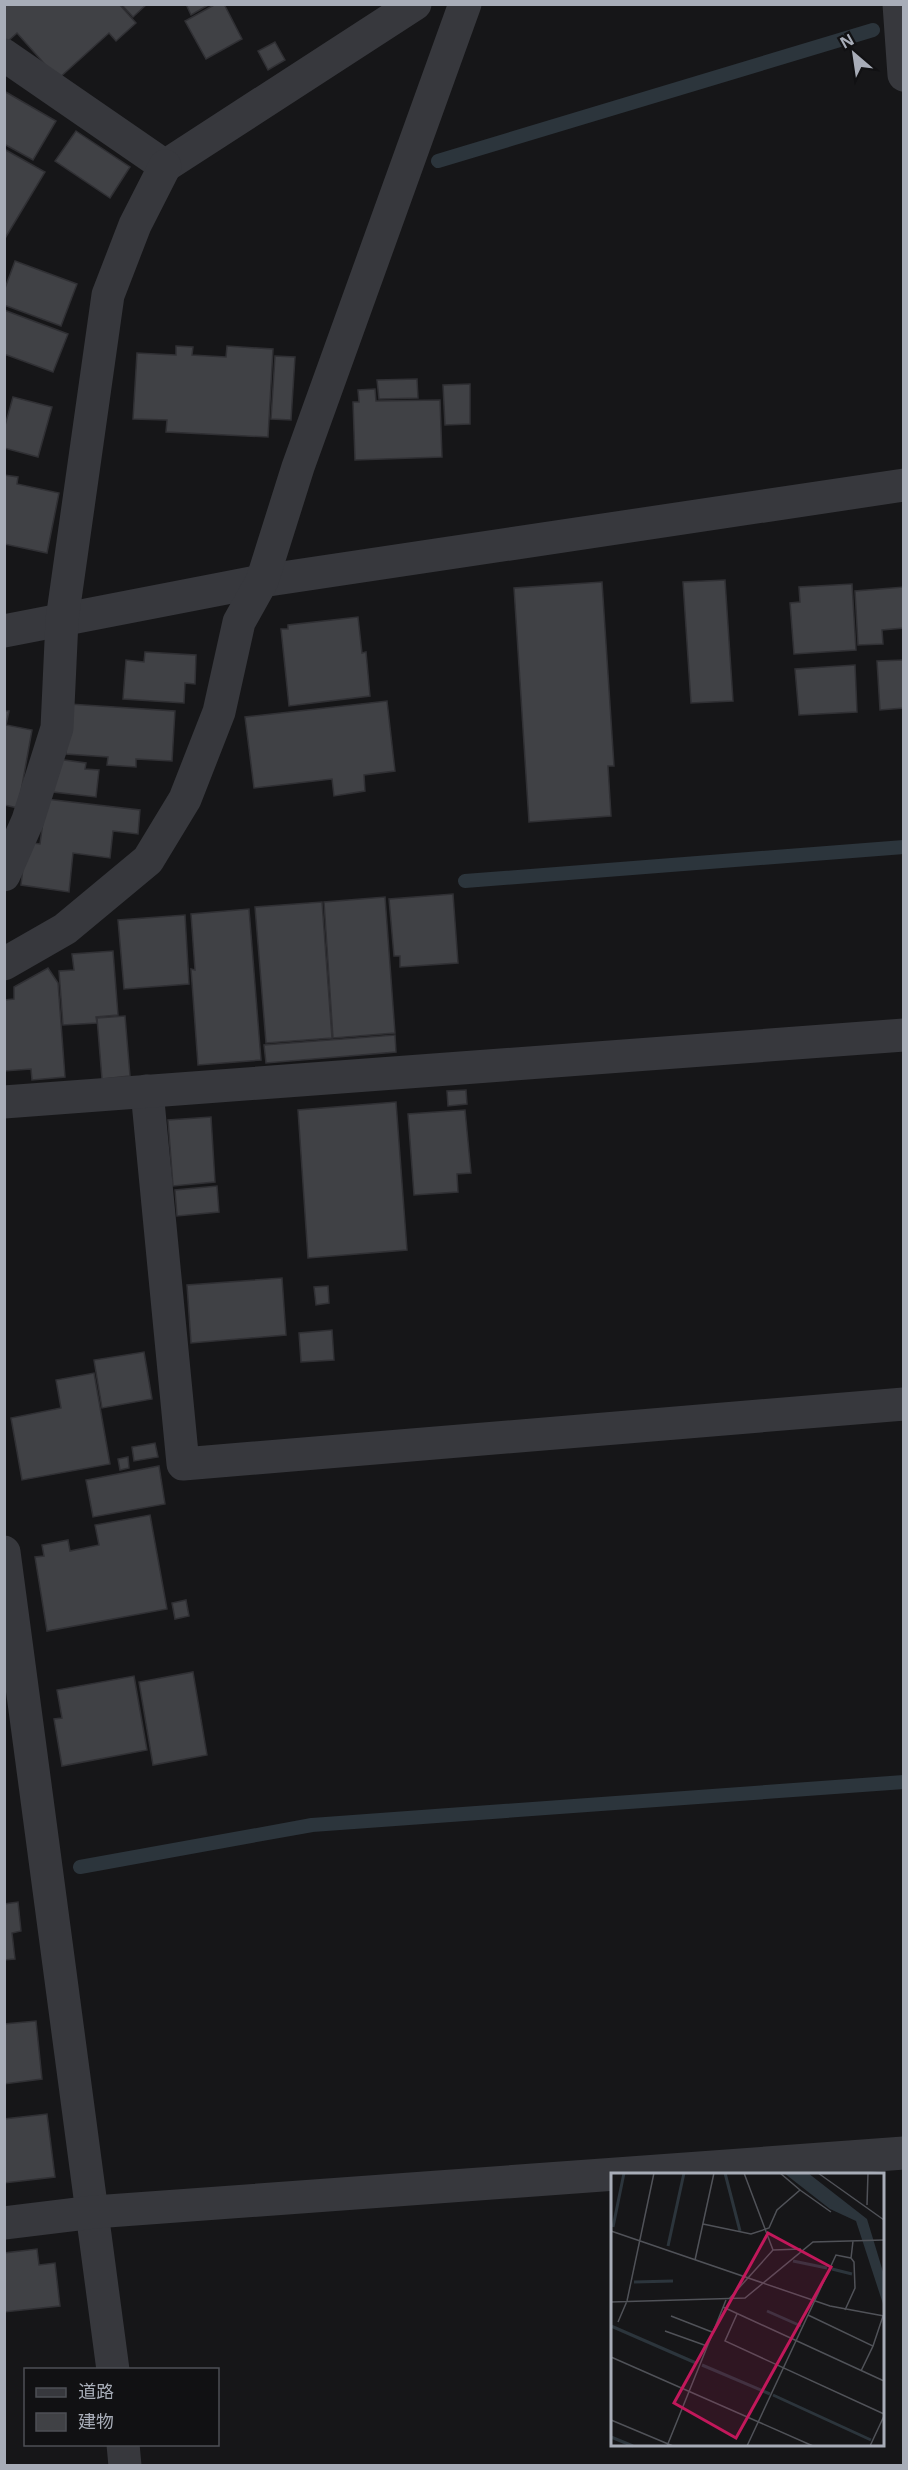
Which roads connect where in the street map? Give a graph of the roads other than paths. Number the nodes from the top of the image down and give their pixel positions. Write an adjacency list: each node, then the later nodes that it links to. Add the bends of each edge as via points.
1 (415, 4): 6 (street)
2 (465, 4): 8 (street, via 298,467)
3 (899, 4): 5 (street)
4 (4, 55): 6 (street)
5 (903, 75)
6 (165, 166): 9 (street, via 135,225 108,295)
7 (903, 485): 8 (street)
8 (262, 581): 9 (street); 12 (street, via 239,622 219,712 185,799 148,860 65,929)
9 (62, 620): 10 (street); 11 (street, via 57,728 28,820)
10 (4, 631)
11 (4, 875)
12 (4, 964)
13 (903, 1035): 14 (street)
14 (147, 1091): 15 (street); 16 (street, via 183,1464)
15 (4, 1102)
16 (903, 1404)
17 (4, 1552): 18 (street)
18 (10, 1638): 22 (street)
19 (903, 2153): 20 (street)
20 (629, 2173)
21 (611, 2174): 22 (street)
22 (94, 2212): 23 (street); 24 (street)
23 (4, 2223)
24 (113, 2368)
25 (123, 2446): 26 (street)
26 (125, 2466)

